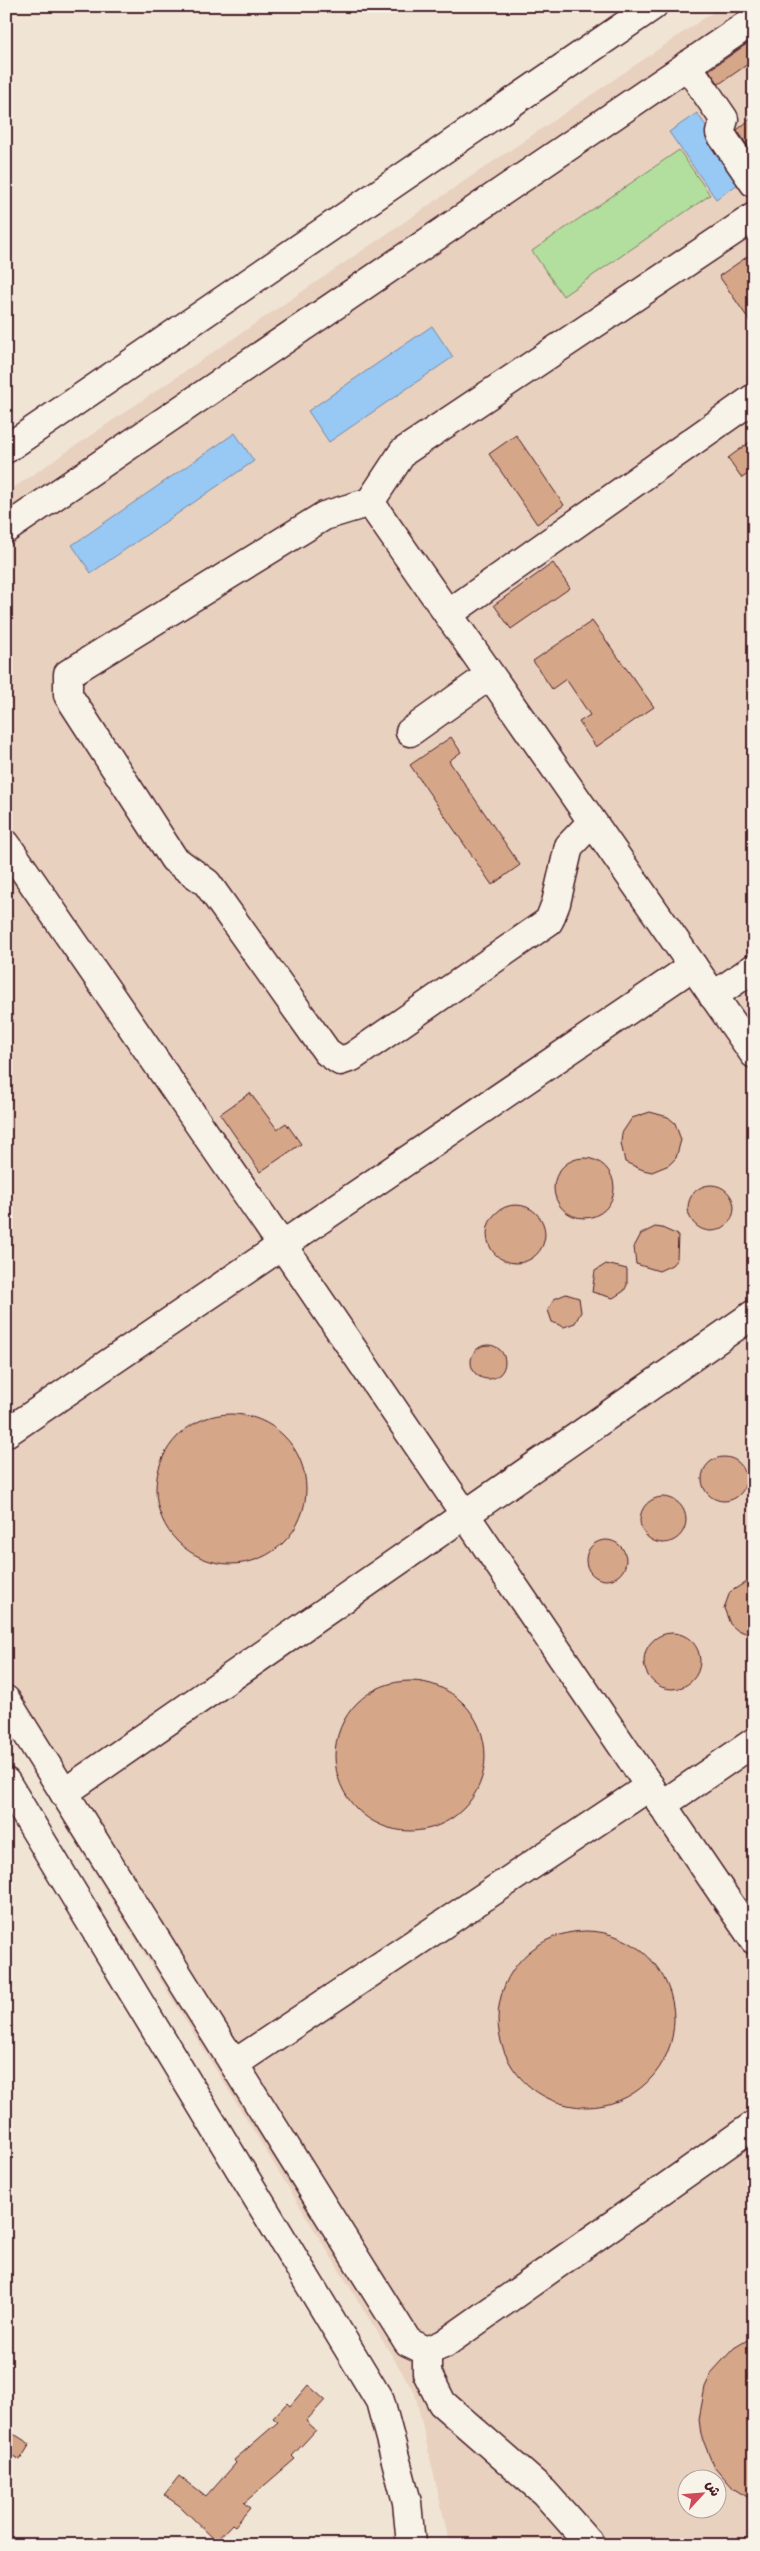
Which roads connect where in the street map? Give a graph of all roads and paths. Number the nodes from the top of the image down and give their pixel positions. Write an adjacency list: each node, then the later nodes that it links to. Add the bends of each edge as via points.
1 (653, 6): 7 (street)
2 (754, 20): 3 (street)
3 (687, 65): 4 (street, via 724,119 720,133); 9 (street)
4 (754, 182)
5 (754, 217): 8 (street, via 403,452)
6 (754, 398): 10 (street)
7 (6, 449)
8 (370, 502): 10 (street); 13 (street, via 324,516 68,674 68,695 174,859 207,883 327,1052 340,1061 352,1057 548,921 556,903 569,846)
9 (6, 529)
10 (448, 614): 11 (street)
11 (490, 676): 12 (street); 13 (street)
12 (410, 732)
13 (592, 822): 15 (street)
14 (6, 844): 19 (street)
15 (692, 966): 17 (street); 19 (street)
16 (754, 968): 17 (street)
17 (713, 996): 18 (street)
18 (754, 1054)
19 (282, 1245): 21 (street); 22 (street)
20 (754, 1314): 22 (street)
21 (6, 1433)
22 (465, 1515): 26 (street); 27 (street)
23 (6, 1700): 26 (street)
24 (754, 1742): 27 (street)
25 (6, 1782): 32 (street, via 380,2401 407,2502)
26 (64, 1793): 29 (street)
27 (656, 1796): 28 (street); 29 (street)
28 (754, 1940)
29 (234, 2064): 31 (street, via 408,2342)
30 (754, 2125): 31 (street, via 444,2344)
31 (427, 2351): 33 (street, via 427,2373 442,2403 544,2492)
32 (412, 2545)
33 (591, 2545)

